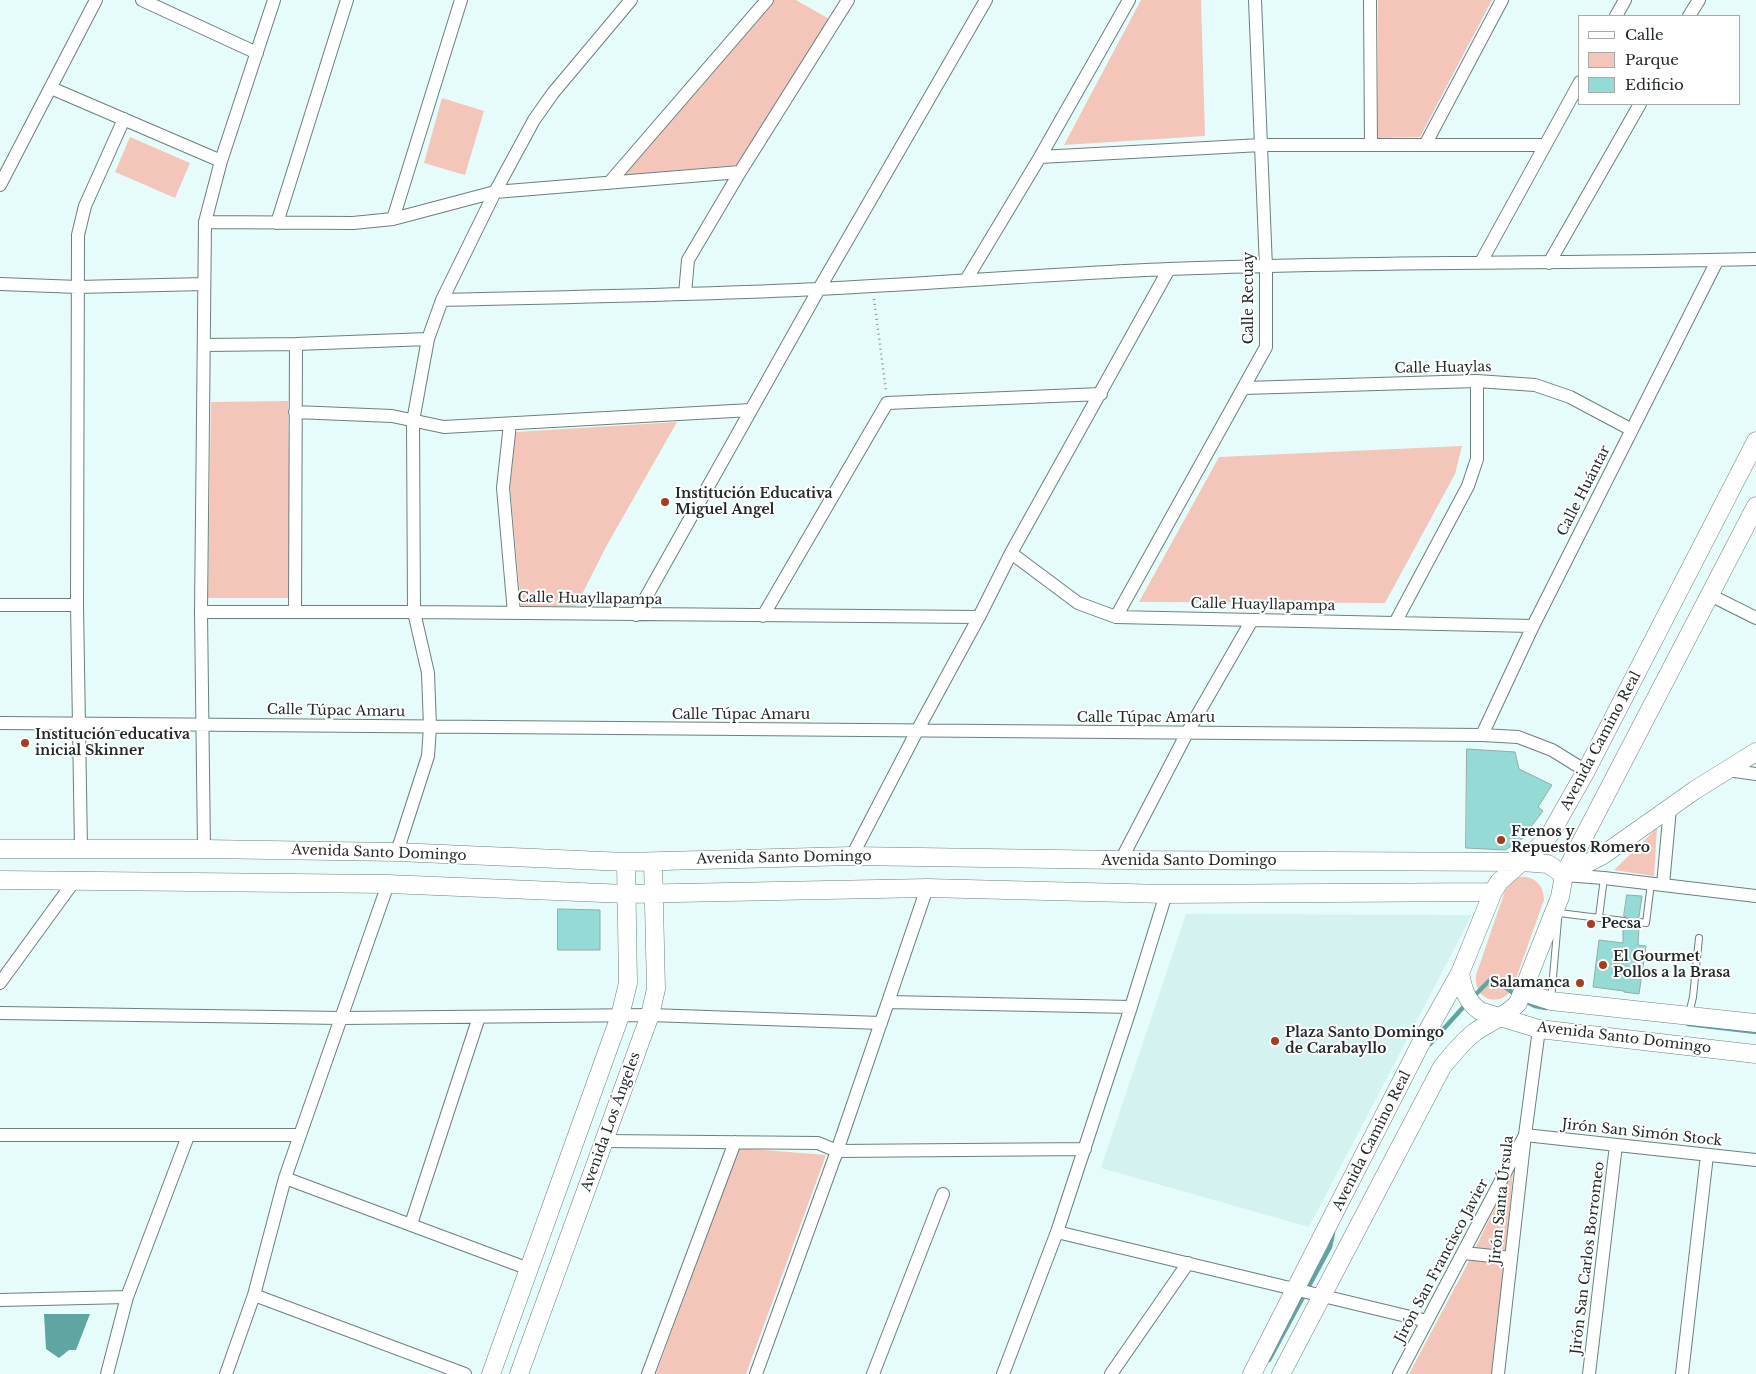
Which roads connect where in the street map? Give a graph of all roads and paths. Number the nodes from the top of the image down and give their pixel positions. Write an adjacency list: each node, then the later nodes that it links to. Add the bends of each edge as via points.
1 (96, 0): 20 (street)
2 (142, 0): 18 (street)
3 (274, 0): 18 (street)
4 (347, 0): 35 (street)
5 (461, 0): 33 (street)
6 (632, 0): 32 (street, via 553,93 534,120)
7 (767, 0): 30 (street)
8 (848, 0): 29 (street)
9 (986, 0): 47 (street)
10 (1129, 0): 27 (street)
11 (1254, 0): 23 (street, Calle Recuay)
12 (1370, 0): 24 (street)
13 (1502, 0): 25 (street)
14 (1624, 0): 16 (street)
15 (1699, 0): 17 (street)
16 (1616, 15)
17 (1690, 15)
18 (257, 52): 28 (street)
19 (1578, 86): 26 (street)
20 (51, 88): 22 (street); 31 (street)
21 (1639, 105): 39 (street)
22 (124, 119): 28 (street); 46 (street, via 85,206 78,235)
23 (1261, 145): 24 (street); 27 (street); 40 (street, Calle Recuay)
24 (1371, 145): 25 (street)
25 (1425, 145): 26 (street)
26 (1545, 146): 38 (street)
27 (1040, 157): 42 (street)
28 (221, 161): 34 (street)
29 (740, 172): 30 (street); 48 (street, via 688,260)
30 (609, 182): 32 (street)
31 (0, 185)
32 (495, 192): 33 (street); 49 (street)
33 (393, 219): 35 (street, via 353,223)
34 (205, 222): 35 (street); 44 (street)
35 (277, 223)
36 (1756, 259): 37 (street)
37 (1717, 260): 39 (street); 61 (street, Calle Huántar)
38 (1481, 262): 39 (street); 40 (street)
39 (1549, 263)
40 (1266, 267): 41 (street); 54 (street, Calle Recuay, via 1266,347)
41 (1169, 269): 42 (street); 55 (street)
42 (966, 280): 45 (street)
43 (0, 284): 46 (street)
44 (204, 284): 46 (street); 52 (street)
45 (873, 285): 47 (street); 56 (path)
46 (78, 287): 67 (street)
47 (819, 289): 48 (street); 57 (street)
48 (685, 294): 49 (street)
49 (442, 300): 50 (street)
50 (428, 339): 51 (street); 59 (street)
51 (296, 344): 52 (street); 58 (street)
52 (204, 345): 68 (street)
53 (1477, 381): 54 (street, Calle Huaylas); 61 (street, Calle Huaylas, via 1535,385 1570,397); 78 (street, via 1476,459 1468,486)
54 (1244, 388): 75 (street, Calle Recuay)
55 (1101, 394): 56 (street); 64 (street)
56 (887, 403): 73 (street)
57 (751, 410): 60 (street); 72 (street)
58 (295, 412): 59 (street, via 392,416); 69 (street)
59 (413, 421): 60 (street, via 444,427); 70 (street)
60 (510, 424): 71 (street, via 504,488)
61 (1632, 430): 79 (street, Calle Huántar)
62 (1756, 441): 89 (street, Avenida Camino Real)
63 (1756, 506): 65 (street, Avenida Camino Real)
64 (1011, 554): 74 (street); 75 (street, Calle Huayllapampa, via 1078,603)
65 (1710, 596): 76 (street); 101 (street, Avenida Camino Real)
66 (0, 605): 67 (street)
67 (77, 605): 81 (street)
68 (201, 612): 69 (street, Calle Huayllapampa); 82 (street)
69 (295, 612): 70 (street, Calle Huayllapampa)
70 (414, 612): 71 (street, Calle Huayllapampa); 83 (street, via 428,673)
71 (514, 613): 72 (street, Calle Huayllapampa)
72 (636, 615): 73 (street, Calle Huayllapampa)
73 (763, 616): 74 (street, Calle Huayllapampa)
74 (979, 617): 84 (street)
75 (1116, 617): 77 (street, Calle Huayllapampa)
76 (1756, 618)
77 (1252, 620): 78 (street, Calle Huayllapampa); 85 (street)
78 (1396, 623): 79 (street, Calle Huayllapampa)
79 (1533, 626): 86 (street, Calle Huántar)
80 (0, 724): 81 (street, Calle Túpac Amaru)
81 (80, 724): 82 (street, Calle Túpac Amaru); 93 (street)
82 (203, 725): 83 (street, Calle Túpac Amaru); 94 (street)
83 (430, 727): 84 (street, Calle Túpac Amaru); 95 (street, via 428,756)
84 (917, 731): 85 (street, Calle Túpac Amaru); 96 (street)
85 (1187, 733): 86 (street, Calle Túpac Amaru); 97 (street)
86 (1482, 735): 89 (street, Calle Túpac Amaru, via 1518,737 1552,750)
87 (1756, 752): 88 (street)
88 (1728, 770): 90 (street); 91 (street)
89 (1586, 772): 100 (street, Avenida Camino Real, via 1552,831)
90 (1756, 774)
91 (1670, 808): 101 (street, via 1603,855); 106 (street)
92 (0, 849): 93 (street, Avenida Santo Domingo)
93 (81, 849): 94 (street, Avenida Santo Domingo)
94 (204, 849): 95 (street, Avenida Santo Domingo)
95 (397, 852): 98 (street, Avenida Santo Domingo)
96 (852, 856): 97 (street, Avenida Santo Domingo); 99 (street, Avenida Santo Domingo)
97 (1121, 860): 100 (street, Avenida Santo Domingo)
98 (626, 862): 99 (street, Avenida Santo Domingo); 109 (street, Avenida Los Ángeles)
99 (653, 862): 110 (street, Avenida Los Ángeles)
100 (1522, 862): 101 (street, Avenida Santo Domingo, via 1548,864); 108 (street, Avenida Camino Real, via 1499,882)
101 (1564, 875): 102 (street); 113 (street, Avenida Camino Real)
102 (1604, 878): 106 (street); 114 (lane)
103 (0, 880): 104 (street)
104 (75, 880): 105 (street); 119 (street)
105 (388, 884): 109 (street); 130 (street)
106 (1657, 884): 112 (street); 116 (lane, via 1646,923)
107 (927, 888): 110 (street); 111 (street); 122 (street)
108 (1493, 892): 111 (street); 118 (street, Avenida Camino Real)
109 (627, 894): 110 (street); 128 (street, Avenida Los Ángeles, via 628,983)
110 (655, 894): 125 (street, Avenida Los Ángeles, via 656,989)
111 (1166, 894): 123 (street)
112 (1756, 896)
113 (1560, 905): 114 (lane); 120 (street, Avenida Camino Real); 121 (lane)
114 (1599, 918): 115 (lane)
115 (1624, 921)
116 (1639, 922)
117 (1699, 938): 126 (lane)
118 (1460, 973): 129 (street, Avenida Santo Domingo, via 1473,1006); 154 (street, Avenida Camino Real)
119 (0, 983)
120 (1523, 992): 121 (street, Avenida Santo Domingo); 129 (street, Avenida Camino Real, via 1518,1003)
121 (1551, 1001): 126 (street, Avenida Santo Domingo)
122 (888, 1002): 123 (street); 132 (street)
123 (1131, 1007): 142 (street)
124 (0, 1014): 130 (street)
125 (650, 1015): 128 (street); 132 (street); 139 (street, Avenida Los Ángeles)
126 (1689, 1015): 131 (street, Avenida Santo Domingo)
127 (479, 1016): 128 (street); 130 (street); 148 (street)
128 (620, 1016): 153 (street, Avenida Los Ángeles)
129 (1501, 1017): 133 (street, Avenida Santo Domingo); 156 (street, Avenida Camino Real, via 1475,1032 1442,1067)
130 (342, 1018): 136 (street)
131 (1756, 1022)
132 (880, 1023): 143 (street)
133 (1539, 1029): 134 (street, Avenida Santo Domingo); 137 (street, Jirón Santa Úrsula)
134 (1756, 1054)
135 (0, 1135): 138 (street)
136 (300, 1135): 138 (street); 146 (street)
137 (1525, 1135): 141 (street, Jirón San Simón Stock); 150 (street, Jirón San Francisco Javier); 151 (street, Jirón Santa Úrsula)
138 (188, 1136): 157 (street)
139 (604, 1141): 140 (street); 164 (street, Avenida Los Ángeles)
140 (735, 1142): 143 (street, via 818,1143); 165 (street)
141 (1616, 1145): 144 (street, Jirón San Simón Stock); 174 (street, Jirón San Carlos Borromeo)
142 (1085, 1149): 143 (street); 149 (street)
143 (837, 1150): 166 (street)
144 (1708, 1155): 145 (street, Jirón San Simón Stock); 175 (street)
145 (1756, 1160)
146 (285, 1178): 148 (street); 155 (street)
147 (942, 1194): 167 (street)
148 (411, 1224): 153 (street)
149 (1058, 1232): 152 (street); 168 (street)
150 (1464, 1253): 151 (street); 159 (street, Jirón San Francisco Javier)
151 (1511, 1258): 173 (street, Jirón Santa Úrsula)
152 (1188, 1263): 154 (street); 169 (street)
153 (529, 1268): 163 (street, Avenida Los Ángeles)
154 (1296, 1289): 156 (street); 170 (street, Avenida Camino Real)
155 (254, 1295): 161 (street); 162 (street)
156 (1323, 1296): 159 (street); 171 (street, Avenida Camino Real)
157 (127, 1297): 158 (street); 160 (street)
158 (0, 1300)
159 (1427, 1321): 172 (street, Jirón San Francisco Javier)
160 (107, 1374)
161 (226, 1374)
162 (465, 1374)
163 (491, 1374)
164 (519, 1374)
165 (648, 1374)
166 (756, 1374)
167 (873, 1374)
168 (1003, 1374)
169 (1111, 1374)
170 (1252, 1374)
171 (1281, 1374)
172 (1399, 1374)
173 (1498, 1374)
174 (1589, 1374)
175 (1682, 1374)

